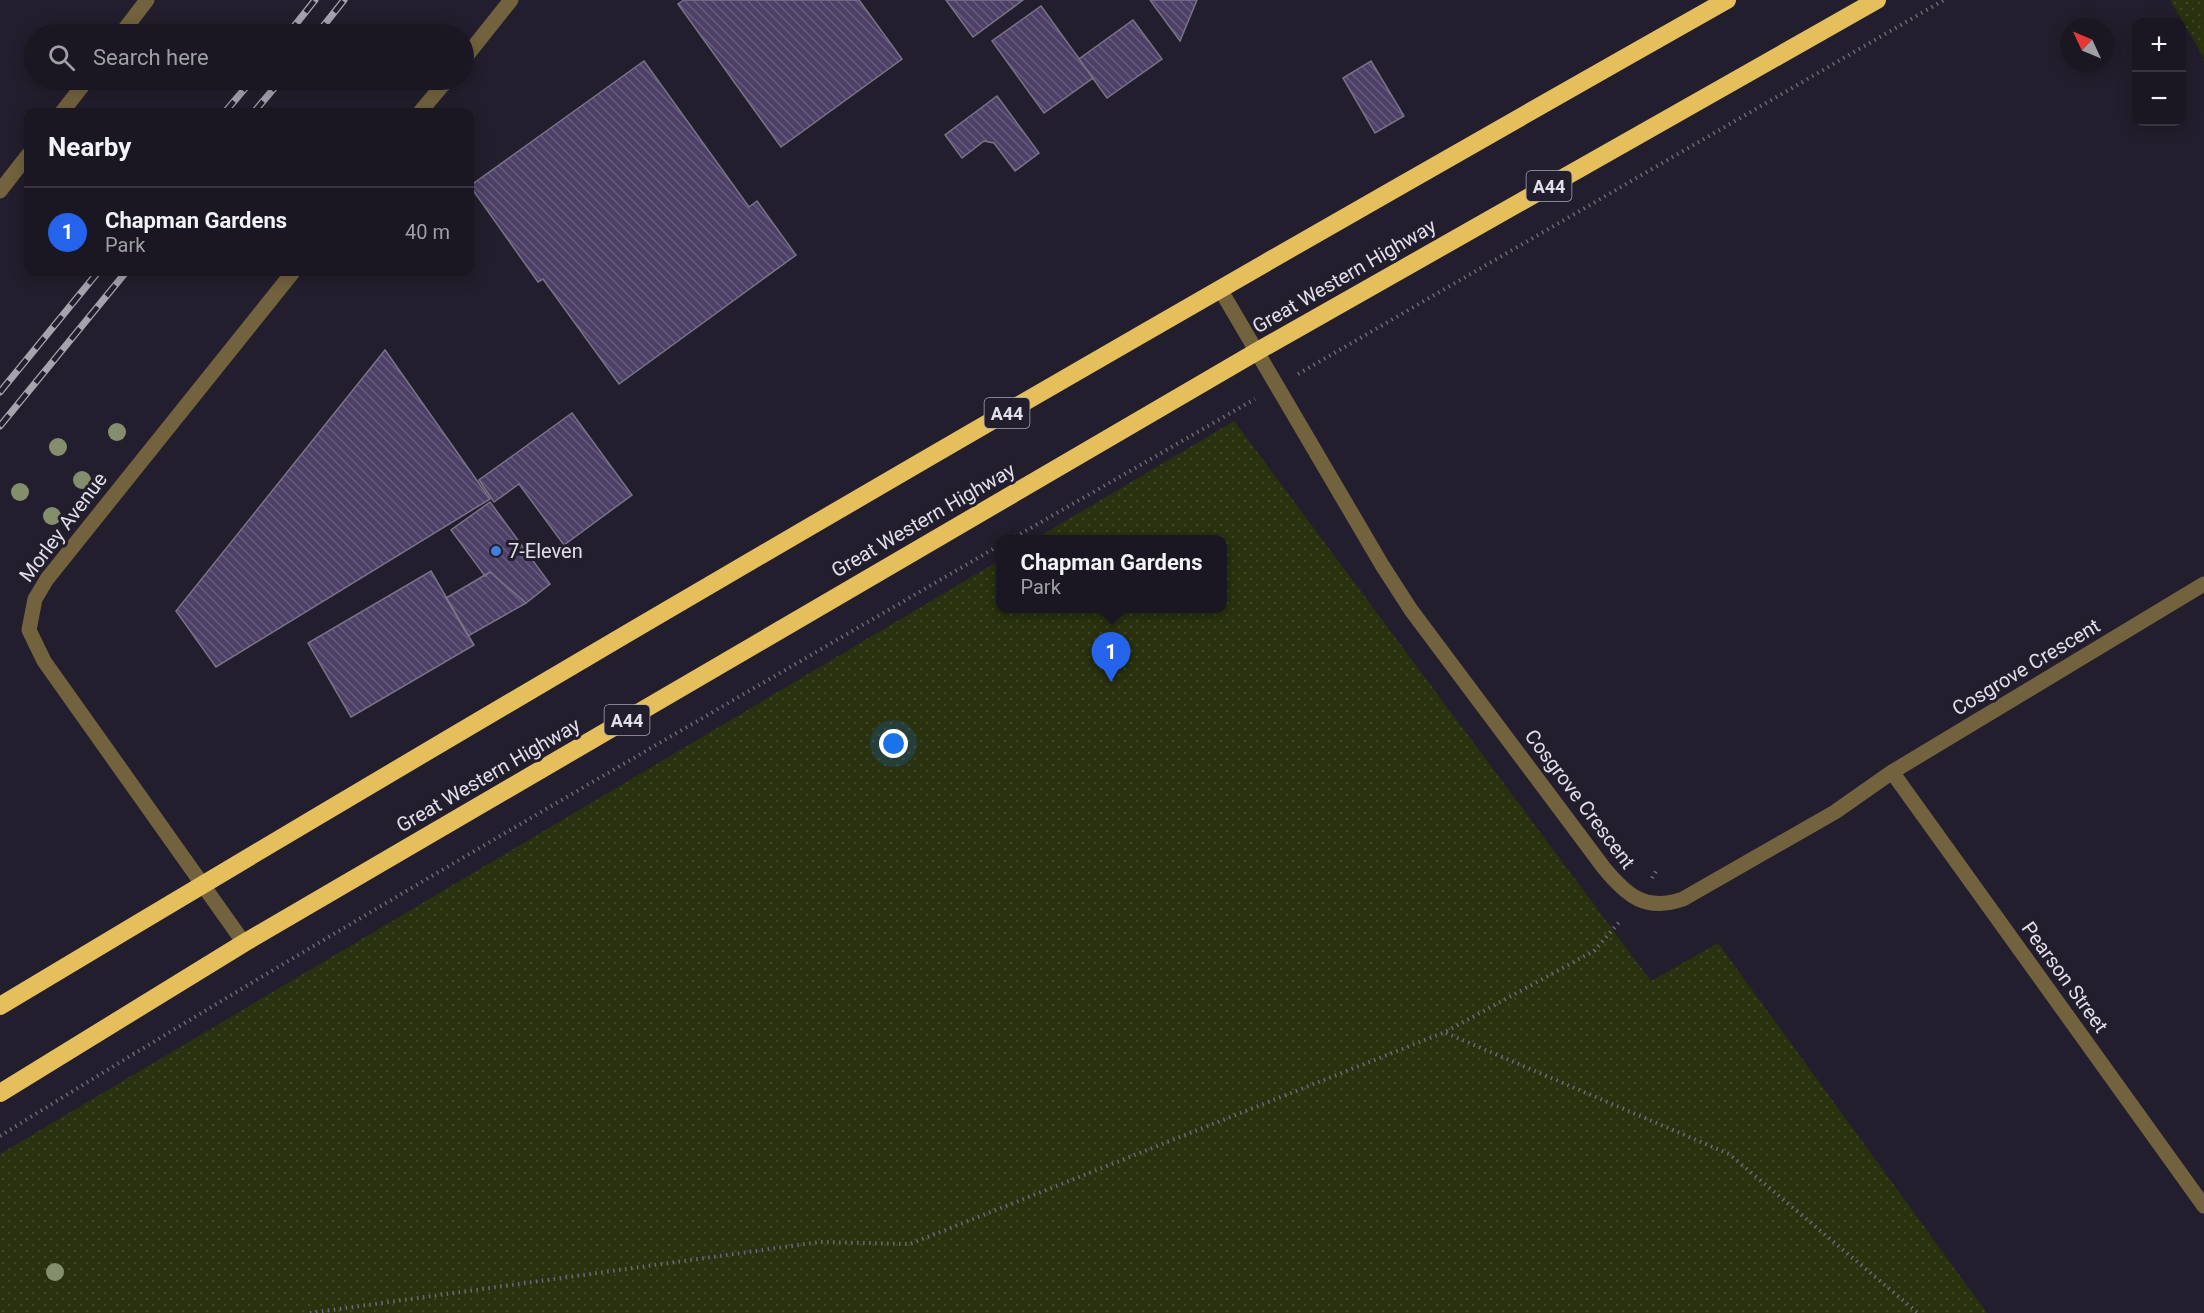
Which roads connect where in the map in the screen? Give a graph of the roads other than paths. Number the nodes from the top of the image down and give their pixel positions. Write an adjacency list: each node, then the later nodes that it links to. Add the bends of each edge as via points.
1 (147, 0): 5 (street)
2 (511, 0): 6 (street)
3 (1727, 0): 14 (highway, A44)
4 (1877, 0): 15 (highway, Great Western Highway / A44)
5 (129, 24)
6 (474, 46)
7 (79, 90): 9 (street)
8 (439, 90): 10 (street)
9 (65, 108)
10 (423, 108)
11 (24, 160): 12 (street)
12 (0, 191)
13 (290, 276): 18 (street, Morley Avenue, via 46,579 30,618 29,630 44,661)
14 (1220, 289): 15 (street, Cosgrove Crescent); 18 (highway, A44)
15 (1256, 352): 17 (street, Cosgrove Crescent, via 1411,610 1604,868 1637,899 1658,905 1683,899 1835,812); 19 (highway, Great Western Highway / A44)
16 (2204, 584): 17 (street, Cosgrove Crescent)
17 (1892, 772): 22 (street, Pearson Street)
18 (203, 884): 19 (street, Morley Avenue); 20 (highway, A44)
19 (244, 943): 21 (highway, Great Western Highway / A44)
20 (0, 1006)
21 (0, 1093)
22 (2204, 1206)

